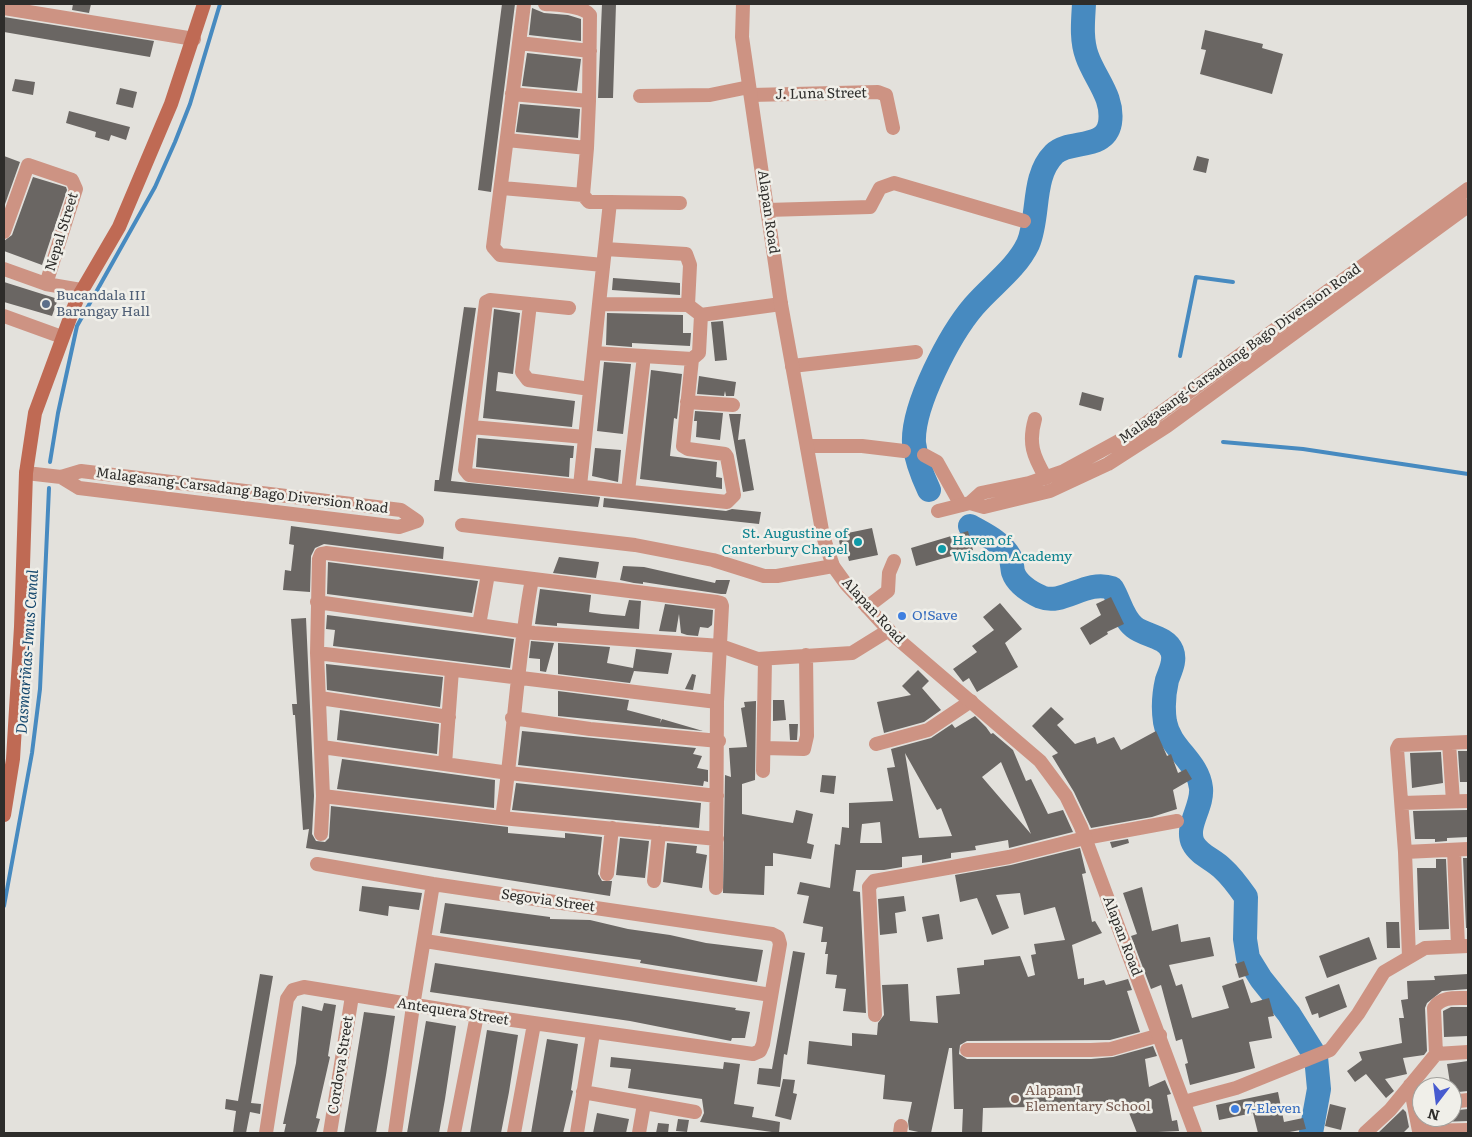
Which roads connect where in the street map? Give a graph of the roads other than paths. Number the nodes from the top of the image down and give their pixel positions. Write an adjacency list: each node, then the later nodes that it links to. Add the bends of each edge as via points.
1 (204, 4): 8 (main road)
2 (524, 4): 9 (street)
3 (545, 4): 5 (street)
4 (743, 4): 11 (street, Alapan Road, via 742,38)
5 (569, 5): 10 (street, via 590,15)
6 (4, 8): 7 (street)
7 (30, 8): 8 (street)
8 (194, 39): 31 (main road, via 172,104 119,227)
9 (518, 43): 10 (street); 12 (street)
10 (590, 51): 14 (street)
11 (750, 91): 13 (street); 15 (street, J. Luna Street, via 886,94); 24 (street, Alapan Road)
12 (512, 94): 14 (street); 16 (street)
13 (640, 96)
14 (589, 101): 17 (street)
15 (894, 128)
16 (507, 140): 17 (street); 18 (street)
17 (587, 148): 20 (street)
18 (502, 188): 20 (street); 28 (street, via 493,247 500,255)
19 (1468, 189): 56 (street, Malagasang-Carsadang Bago Diversion Road, via 1159,415 1101,452)
20 (583, 195): 21 (street, via 589,202)
21 (610, 202): 22 (street); 27 (street)
22 (680, 203)
23 (1468, 206): 59 (street, Malagasang-Carsadang Bago Diversion Road, via 1167,426 1115,460 1050,491 984,507)
24 (768, 210): 25 (street, via 870,207 880,188 894,183); 34 (street, Alapan Road)
25 (1024, 221)
26 (4, 232): 30 (street, Nepal Street, via 28,165 75,183 76,189)
27 (605, 249): 28 (street); 35 (street, via 686,254 690,265)
28 (604, 264): 33 (street)
29 (4, 269): 30 (street)
30 (46, 284): 31 (street)
31 (81, 290): 39 (main road)
32 (530, 304): 36 (street); 45 (street, via 524,377); 49 (street, via 490,300 484,306)
33 (599, 304): 35 (street); 41 (street)
34 (781, 304): 37 (street); 44 (street, Alapan Road)
35 (688, 305): 37 (street)
36 (569, 308)
37 (701, 314): 43 (street, via 699,353)
38 (4, 316): 39 (street)
39 (62, 337): 54 (main road, via 35,413)
40 (916, 352): 44 (street)
41 (594, 353): 42 (street); 45 (street)
42 (644, 356): 43 (street); 58 (street)
43 (692, 359): 46 (street)
44 (792, 366): 51 (street, Alapan Road)
45 (590, 389): 50 (street)
46 (687, 402): 47 (street); 58 (street, via 683,446 724,454 734,495 731,500)
47 (733, 405)
48 (1035, 419): 56 (street, via 1031,433 1032,451)
49 (471, 427): 50 (street); 57 (street, via 465,470 469,475)
50 (585, 437): 57 (street)
51 (807, 446): 52 (street, via 862,446); 63 (street, Alapan Road)
52 (904, 451)
53 (924, 455): 59 (street, via 937,462)
54 (26, 473): 55 (street, Malagasang-Carsadang Bago Diversion Road); 88 (main road, via 21,627)
55 (61, 478): 55 (street, Malagasang-Carsadang Bago Diversion Road, via 79,488 399,527 418,521 401,510 198,485 81,471)
56 (1046, 478): 59 (street, Malagasang-Carsadang Bago Diversion Road, via 981,493)
57 (580, 486): 58 (street)
58 (628, 491)
59 (966, 504): 60 (street, Malagasang-Carsadang Bago Diversion Road)
60 (938, 511)
61 (462, 525): 63 (street, via 664,550 713,560 764,576)
62 (894, 561): 67 (street, via 889,573 888,591)
63 (826, 568): 67 (street, Alapan Road)
64 (488, 574): 65 (street); 66 (street, via 326,552 319,559); 68 (street)
65 (532, 579): 70 (street); 71 (street, via 721,603)
66 (317, 602): 68 (street); 72 (street)
67 (867, 607): 69 (street, Alapan Road)
68 (480, 625): 70 (street)
69 (889, 630): 73 (street, via 852,653); 78 (street, Alapan Road)
70 (522, 631): 71 (street); 76 (street)
71 (721, 646): 74 (street); 79 (street)
72 (317, 652): 75 (street); 77 (street)
73 (806, 655): 74 (street); 87 (street, via 807,736 804,749)
74 (765, 659): 87 (street)
75 (452, 670): 76 (street); 80 (street)
76 (517, 678): 79 (street); 81 (street)
77 (320, 698): 80 (street); 86 (street)
78 (971, 701): 85 (street, via 928,730); 103 (street, Alapan Road, via 1040,761 1066,796)
79 (717, 702): 82 (street)
80 (449, 717): 89 (street)
81 (512, 718): 82 (street); 91 (street)
82 (719, 740): 93 (street)
83 (1468, 742): 84 (street)
84 (1449, 743): 94 (street); 96 (street, via 1399,745)
85 (876, 744)
86 (322, 747): 89 (street); 92 (street)
87 (764, 748): 90 (street)
88 (8, 761): 97 (main road)
89 (445, 764): 91 (street)
90 (763, 771)
91 (508, 773): 93 (street); 98 (street)
92 (323, 796): 98 (street); 102 (street)
93 (717, 796): 104 (street)
94 (1453, 801): 95 (street); 96 (street)
95 (1468, 801)
96 (1402, 803): 107 (street)
97 (4, 815)
98 (502, 818): 100 (street)
99 (1177, 821): 103 (street)
100 (612, 828): 101 (street); 109 (street)
101 (659, 833): 104 (street); 110 (street)
102 (321, 834)
103 (1086, 838): 121 (street, via 1009,857 871,883); 124 (street, Alapan Road)
104 (717, 839): 112 (street)
105 (1468, 849): 106 (street)
106 (1454, 850): 107 (street); 114 (street)
107 (1405, 852): 115 (street)
108 (317, 864): 111 (street, Segovia Street)
109 (607, 874)
110 (654, 881)
111 (433, 884): 113 (street); 116 (street, Segovia Street, via 763,932 778,937 780,944)
112 (716, 888)
113 (425, 941): 116 (street); 119 (street)
114 (1463, 946): 115 (street, via 1425,948)
115 (1409, 957): 130 (street, via 1384,972 1358,1014 1330,1050 1236,1088)
116 (772, 995): 123 (street, Antequera Street, via 760,1051 753,1054)
117 (352, 996): 119 (street, Antequera Street); 134 (street, Antequera Street, via 304,987 293,990 287,999); 135 (street, Cordova Street)
118 (1468, 998): 127 (street, via 1441,999 1434,1008)
119 (413, 1006): 120 (street, Antequera Street); 136 (street)
120 (476, 1015): 122 (street, Antequera Street); 137 (street)
121 (875, 1015)
122 (534, 1024): 123 (street, Antequera Street); 138 (street)
123 (593, 1033): 129 (street)
124 (1160, 1036): 125 (street, via 1111,1049); 130 (street, Alapan Road)
125 (967, 1050)
126 (1468, 1052): 127 (street)
127 (1436, 1054): 128 (street)
128 (1410, 1085): 133 (street, via 1419,1131); 142 (street, via 1390,1110)
129 (584, 1092): 131 (street); 139 (street)
130 (1184, 1102): 141 (street, Alapan Road)
131 (644, 1104): 132 (street); 140 (street)
132 (695, 1112)
133 (1468, 1130)
134 (266, 1133)
135 (330, 1133)
136 (395, 1133)
137 (454, 1133)
138 (514, 1133)
139 (577, 1133)
140 (639, 1133)
141 (1195, 1133)
142 (1364, 1133)

